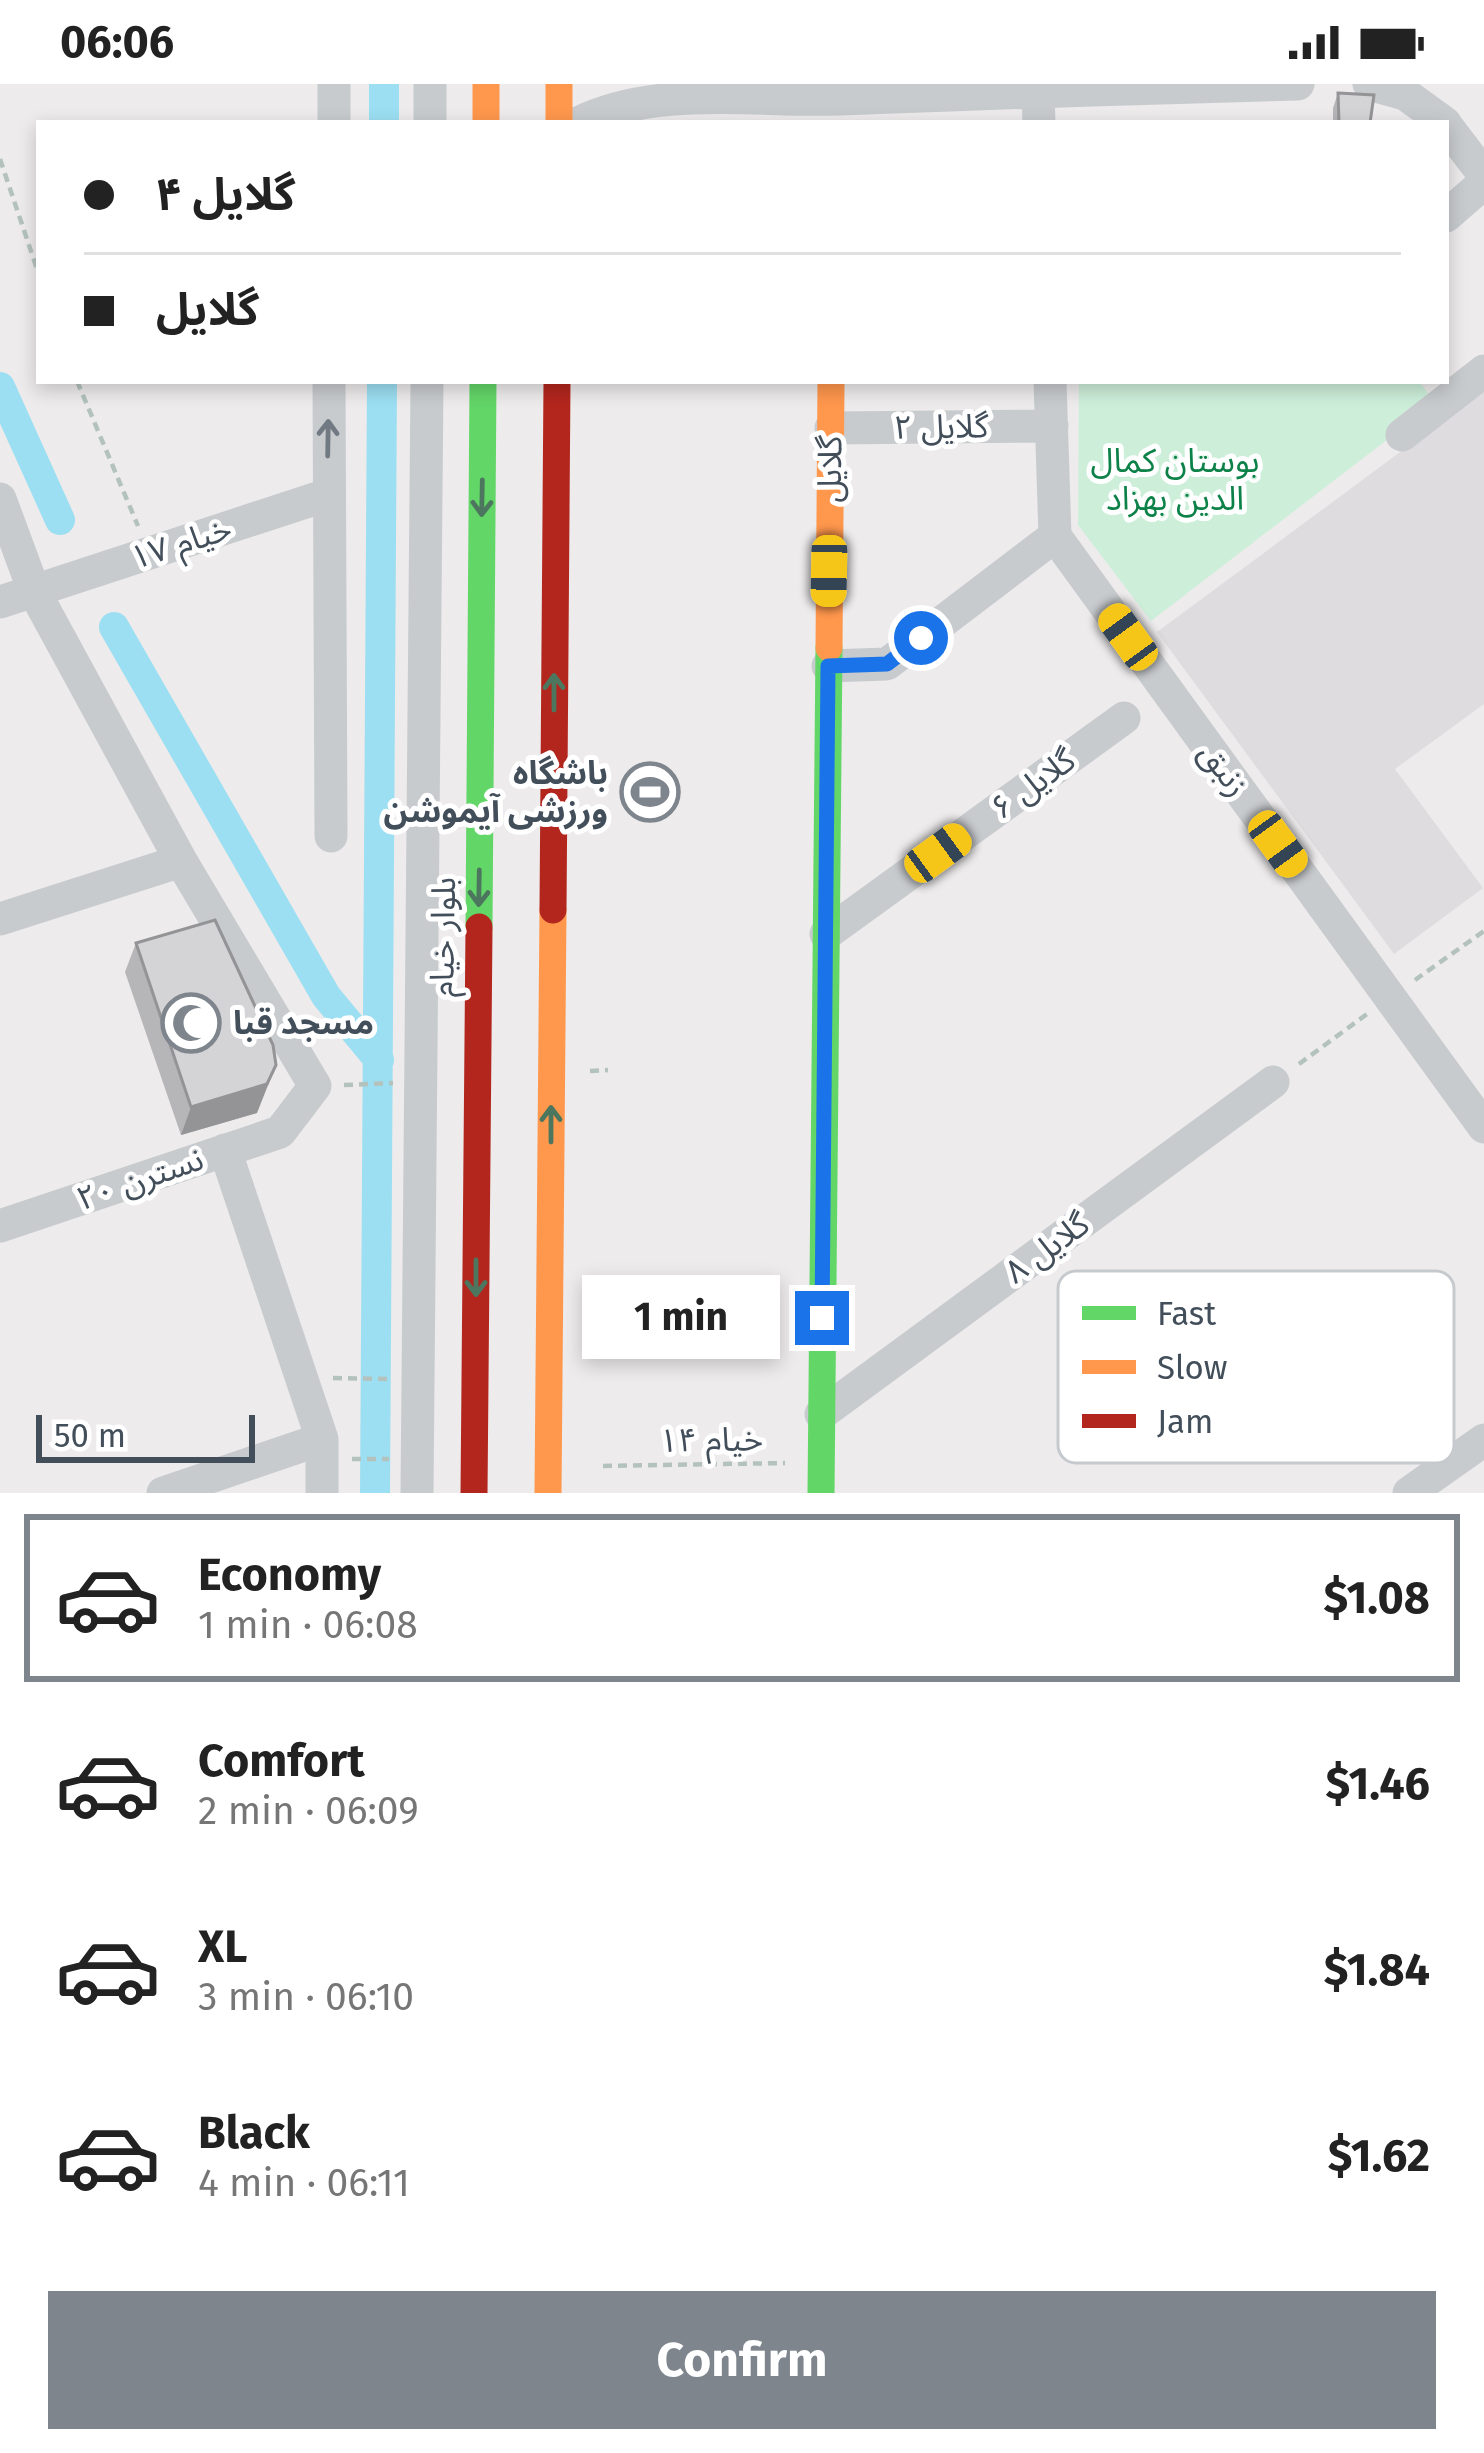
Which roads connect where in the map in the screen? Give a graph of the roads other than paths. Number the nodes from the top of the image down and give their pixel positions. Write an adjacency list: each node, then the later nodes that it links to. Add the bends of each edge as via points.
1 (334, 84): 9 (street)
2 (430, 84): 10 (street)
3 (486, 84): 11 (main road)
4 (559, 84): 12 (main road)
5 (1298, 84): 7 (street)
6 (1369, 84): 14 (street, via 1405,94)
7 (1039, 107): 8 (street)
8 (834, 111): 13 (street, via 654,100)
9 (334, 120)
10 (430, 120)
11 (486, 120)
12 (559, 120)
13 (584, 120)
14 (1440, 120)
15 (1449, 130): 16 (street)
16 (1484, 179): 17 (street)
17 (1449, 213)
18 (1484, 371): 27 (street)
19 (329, 384): 28 (street, one-way to 19)
20 (427, 384): 50 (street)
21 (484, 384): 51 (main road, بلوار خیام, one-way to 51)
22 (556, 384): 52 (main road, one-way to 22)
23 (831, 384): 26 (main road, گلایل)
24 (1050, 384): 25 (street)
25 (1052, 426): 26 (street, گلایل ۲); 30 (street)
26 (831, 428): 33 (main road, گلایل)
27 (1402, 435)
28 (327, 495): 31 (street, خیام ۱۷); 35 (street)
29 (0, 499): 31 (street)
30 (1055, 536): 33 (street, via 887,664); 40 (street, زنبق)
31 (34, 591): 32 (street, خیام ۱۷); 36 (street)
32 (0, 602)
33 (828, 666): 38 (main road, گلایل)
34 (1124, 718): 38 (street, گلایل ۶)
35 (331, 836)
36 (181, 861): 37 (street); 41 (street, نسترن ۲۰, via 316,1086 280,1132)
37 (0, 919)
38 (826, 934): 43 (main road, گلایل)
39 (1273, 1082): 43 (street, گلایل ۸)
40 (1484, 1127)
41 (226, 1150): 42 (street, نسترن ۲۰); 45 (street)
42 (0, 1226)
43 (821, 1414): 53 (main road, گلایل)
44 (1484, 1441): 46 (street)
45 (322, 1449): 48 (street); 49 (street)
46 (1454, 1462)
47 (1452, 1463): 54 (street)
48 (163, 1493)
49 (322, 1493)
50 (417, 1493)
51 (474, 1493)
52 (548, 1493)
53 (821, 1493)
54 (1409, 1493)

